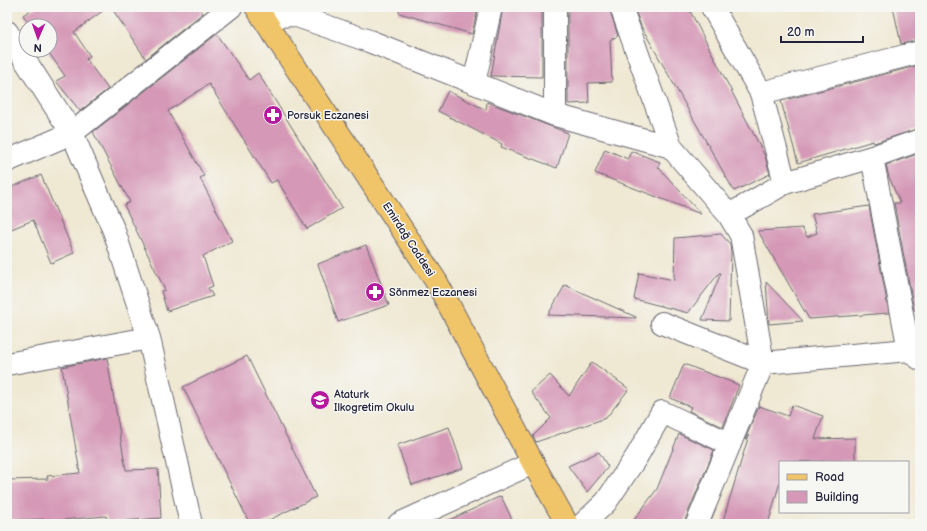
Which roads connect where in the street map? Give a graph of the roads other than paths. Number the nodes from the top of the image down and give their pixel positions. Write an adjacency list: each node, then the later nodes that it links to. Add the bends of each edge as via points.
1 (231, 7): 12 (street)
2 (491, 7): 9 (street)
3 (555, 7): 11 (street)
4 (621, 7): 14 (street)
5 (712, 7): 10 (street)
6 (260, 12): 9 (street, via 294,16 369,41); 25 (main road, Emirdağ Caddesi, via 436,281)
7 (7, 32): 12 (street)
8 (920, 52): 10 (street)
9 (474, 83): 11 (street)
10 (761, 93): 17 (street)
11 (555, 115): 14 (street)
12 (72, 133): 16 (street); 20 (street, via 114,231)
13 (920, 140): 15 (street)
14 (672, 147): 18 (street)
15 (872, 157): 17 (street); 21 (street)
16 (7, 161)
17 (785, 183): 18 (street)
18 (729, 215): 22 (street, via 741,234)
19 (662, 323): 22 (street)
20 (149, 338): 23 (street); 26 (street)
21 (914, 355): 22 (street)
22 (763, 363): 24 (street)
23 (7, 364)
24 (730, 444): 29 (street, via 662,412 637,456 606,502); 30 (street)
25 (533, 463): 27 (street); 28 (main road, Emirdağ Caddesi)
26 (191, 524)
27 (398, 524)
28 (567, 524)
29 (583, 524)
30 (697, 524)

